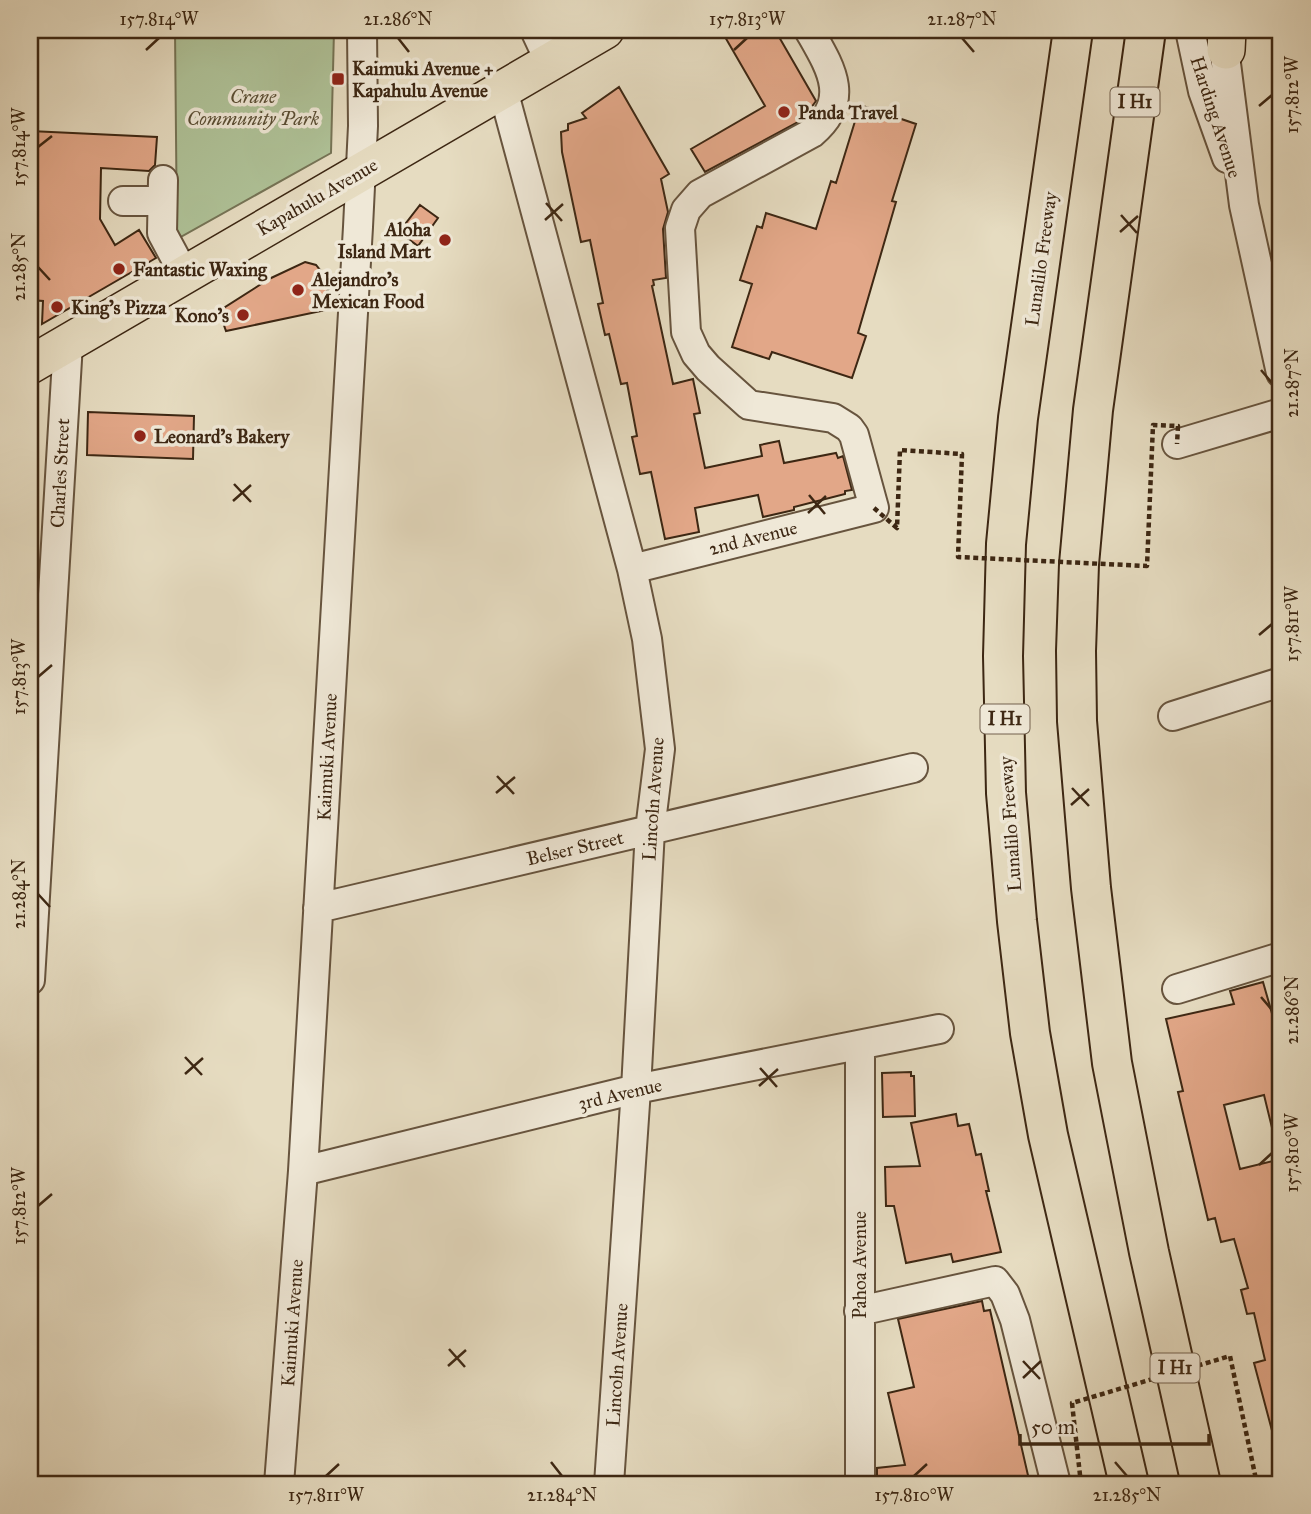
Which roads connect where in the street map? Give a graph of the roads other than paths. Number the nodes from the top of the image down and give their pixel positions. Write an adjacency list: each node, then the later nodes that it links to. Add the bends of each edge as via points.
1 (362, 30): 11 (street, Kaimuki Avenue)
2 (535, 30): 9 (street)
3 (809, 30): 21 (street, 2nd Avenue, via 834,79 829,114 812,133 701,194 686,210 680,228 686,332 708,368 749,405 818,414 849,428 874,508)
4 (1070, 30): 36 (highway, Lunalilo Freeway / I H1, via 1018,418 1006,544 1006,793 1030,1033 1048,1135)
5 (1146, 30): 12 (highway, I H1)
6 (1165, 30): 12 (highway)
7 (1189, 30): 14 (street, Harding Avenue, via 1203,91)
8 (1225, 37): 14 (street, Harding Avenue)
9 (577, 42): 10 (main road, Kapahulu Avenue)
10 (503, 90): 11 (main road, Kapahulu Avenue); 21 (street, Lincoln Avenue)
11 (360, 171): 15 (main road, Kapahulu Avenue); 26 (street, Kaimuki Avenue)
12 (1124, 175): 34 (highway, I H1, via 1080,551 1077,721 1112,1063)
13 (123, 201): 15 (street, via 163,191 162,233)
14 (1244, 205): 18 (street, Harding Avenue)
15 (184, 274): 16 (main road, Kapahulu Avenue)
16 (68, 343): 17 (main road, Kapahulu Avenue); 28 (street, Charles Street)
17 (30, 365)
18 (1281, 373)
19 (1281, 413): 20 (street)
20 (1177, 444)
21 (632, 569): 25 (street, Lincoln Avenue, via 647,639 660,749)
22 (1281, 682): 23 (street)
23 (1173, 716)
24 (913, 768): 25 (street, Belser Street)
25 (650, 830): 26 (street, Belser Street); 32 (street, Lincoln Avenue)
26 (318, 908): 33 (street, Kaimuki Avenue)
27 (1281, 957): 29 (street)
28 (30, 980)
29 (1177, 989)
30 (939, 1030): 31 (street, 3rd Avenue)
31 (860, 1045): 32 (street, 3rd Avenue); 35 (street, Pahoa Avenue)
32 (636, 1088): 33 (street, 3rd Avenue); 38 (street, Lincoln Avenue)
33 (303, 1171): 37 (street, Kaimuki Avenue)
34 (1149, 1252): 43 (highway, I H1); 44 (highway)
35 (859, 1311): 39 (street, Pahoa Avenue); 40 (street, via 995,1281 1016,1320)
36 (1103, 1374): 41 (highway); 42 (highway, Lunalilo Freeway / I H1)
37 (279, 1484)
38 (609, 1484)
39 (860, 1484)
40 (1056, 1484)
41 (1116, 1484)
42 (1129, 1484)
43 (1201, 1484)
44 (1222, 1484)

